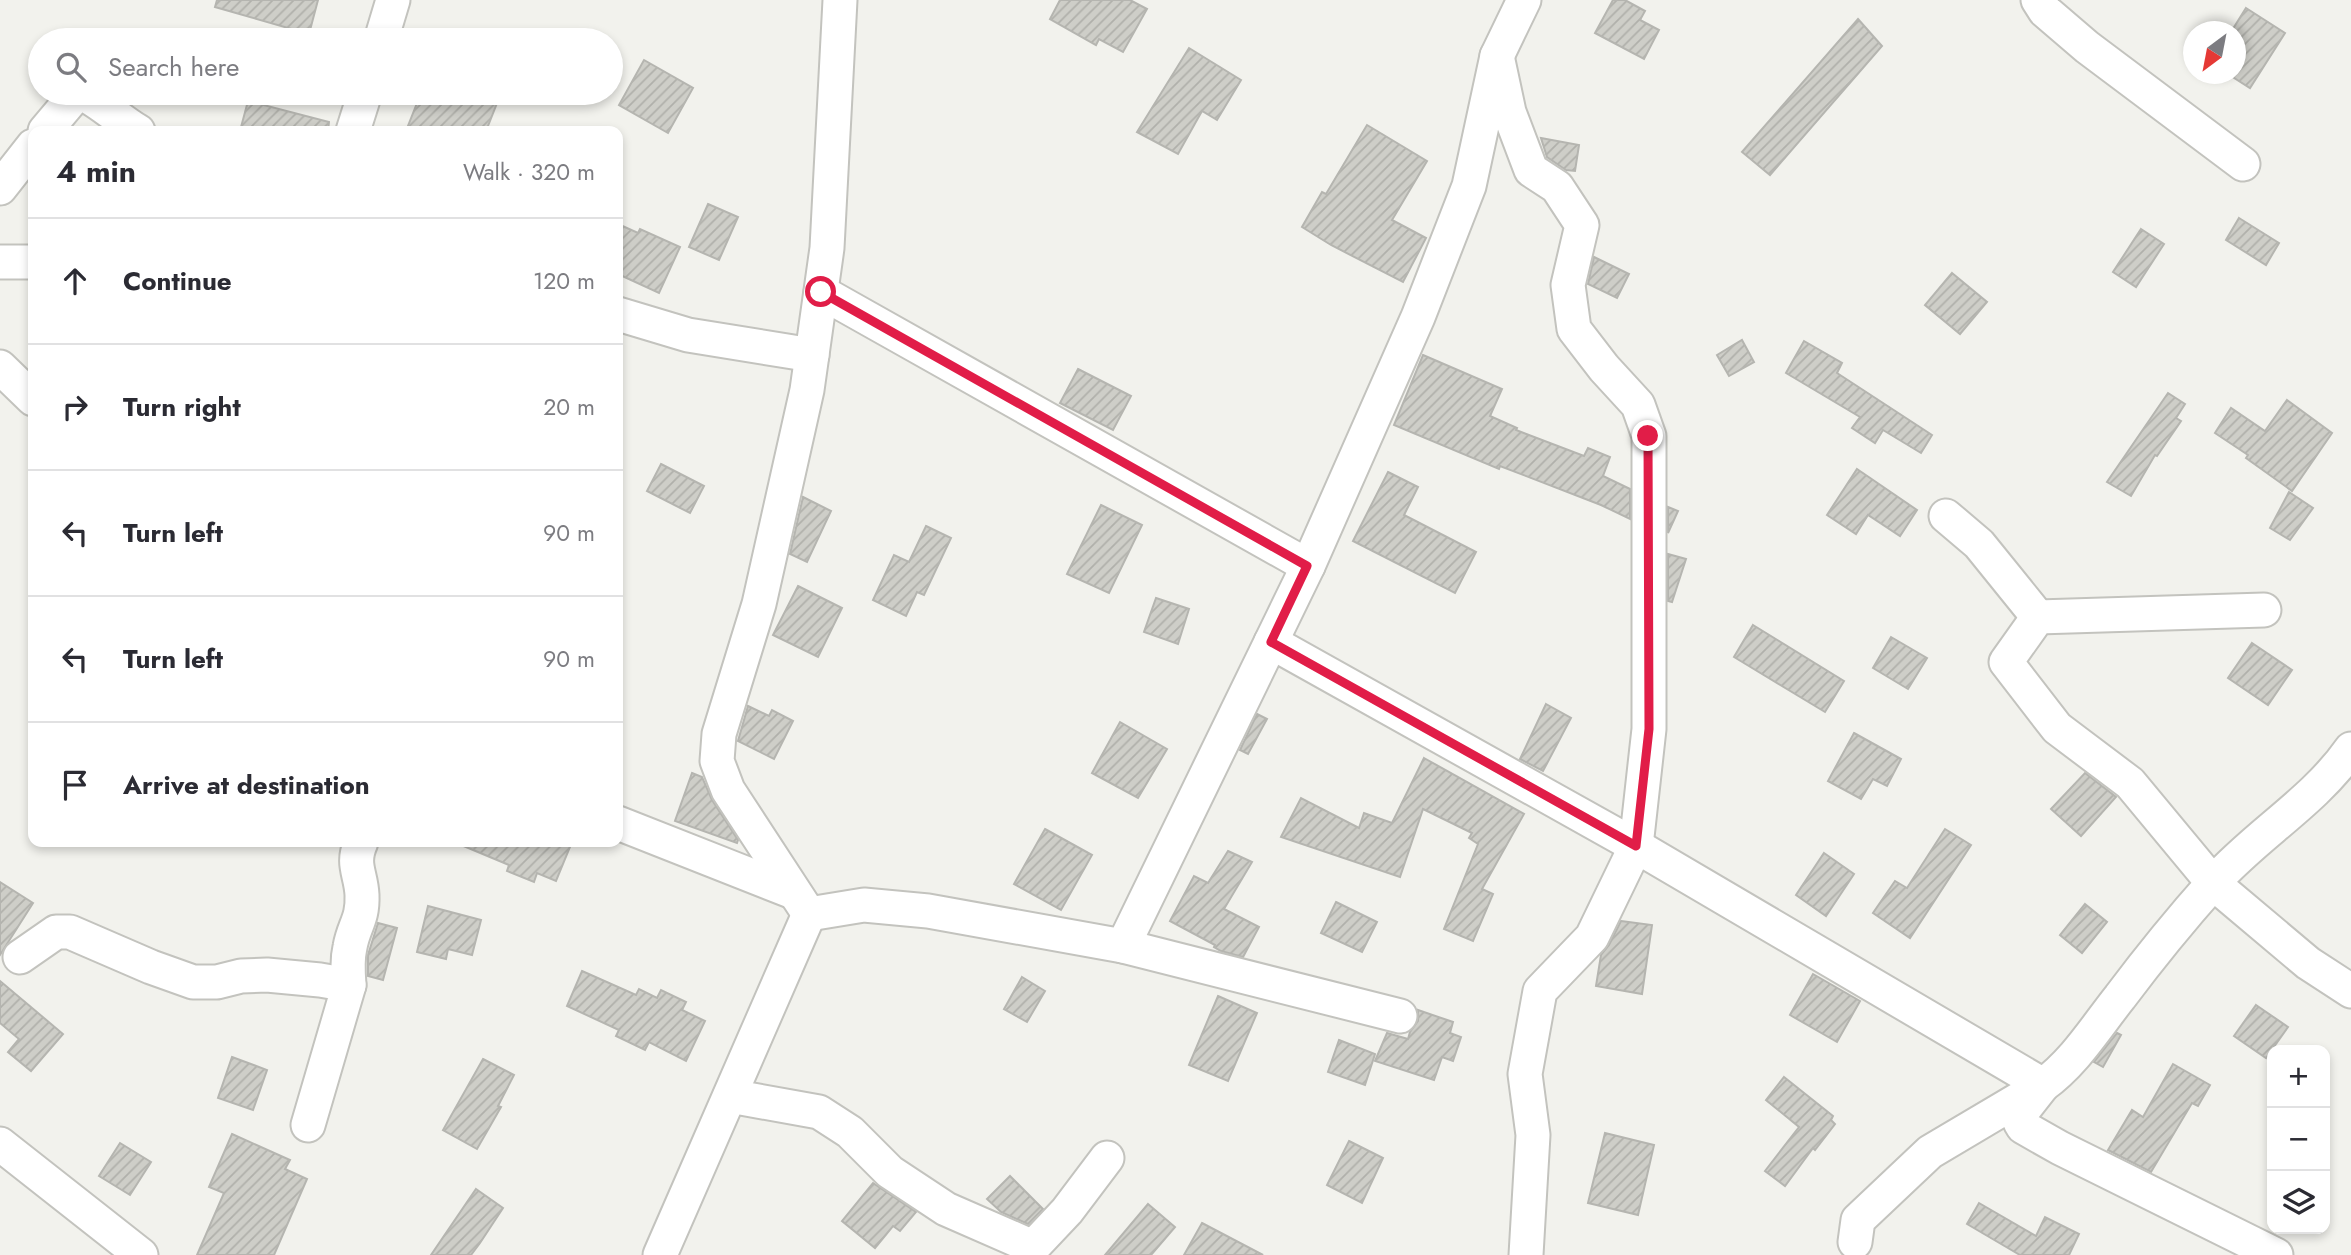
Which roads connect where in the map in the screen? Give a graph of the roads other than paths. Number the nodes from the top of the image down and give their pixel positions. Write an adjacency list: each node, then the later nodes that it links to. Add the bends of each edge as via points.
1 (393, 0): 5 (street)
2 (841, 0): 18 (street)
3 (1524, 0): 6 (street)
4 (2038, 0): 14 (street, via 2087,47)
5 (385, 28)
6 (1497, 56): 24 (street, via 1469,186 1418,317); 30 (street, via 1509,112 1531,170 1558,187 1582,225 1568,285 1574,329 1638,405 1648,436 1649,729)
7 (67, 105): 10 (street)
8 (99, 105): 11 (street)
9 (361, 105): 12 (street)
10 (49, 126)
11 (129, 126)
12 (355, 126)
13 (28, 152): 15 (street)
14 (2243, 164)
15 (0, 188)
16 (0, 262): 17 (street)
17 (28, 262)
18 (821, 292): 20 (street); 24 (street)
19 (623, 316): 20 (street, via 688,335)
20 (812, 355): 33 (street, via 759,604 719,734 717,761 728,790)
21 (0, 367): 22 (street)
22 (28, 394)
23 (1946, 516): 26 (street, via 1979,544)
24 (1307, 566): 27 (street)
25 (2264, 610): 26 (street)
26 (2038, 617): 32 (street, via 2006,662 2057,728 2130,783)
27 (1271, 642): 30 (street); 34 (street)
28 (2351, 749): 32 (street, via 2300,806)
29 (623, 825): 33 (street)
30 (1636, 846): 39 (street); 49 (street, via 1592,937 1539,991 1525,1073 1533,1135)
31 (360, 847): 36 (street, via 356,869 362,915 350,943)
32 (2213, 883): 37 (street, via 2308,963); 39 (street, via 2068,1063)
33 (801, 903): 34 (street, via 928,911); 40 (street)
34 (1123, 946): 38 (street)
35 (20, 957): 36 (street, via 56,932 70,932 193,982 267,975)
36 (349, 985): 41 (street)
37 (2351, 991)
38 (1400, 1016)
39 (2043, 1085): 44 (street, via 1930,1152 1858,1220); 50 (street, via 2021,1113 2023,1127)
40 (730, 1096): 43 (street, via 819,1112 850,1132 890,1172 946,1209 1033,1247); 46 (street)
41 (308, 1125)
42 (0, 1144): 45 (street)
43 (1107, 1158)
44 (1854, 1242)
45 (141, 1255)
46 (660, 1255)
47 (1039, 1255): 48 (street, via 1049,1249)
48 (1055, 1255)
49 (1526, 1255)
50 (2276, 1255)

